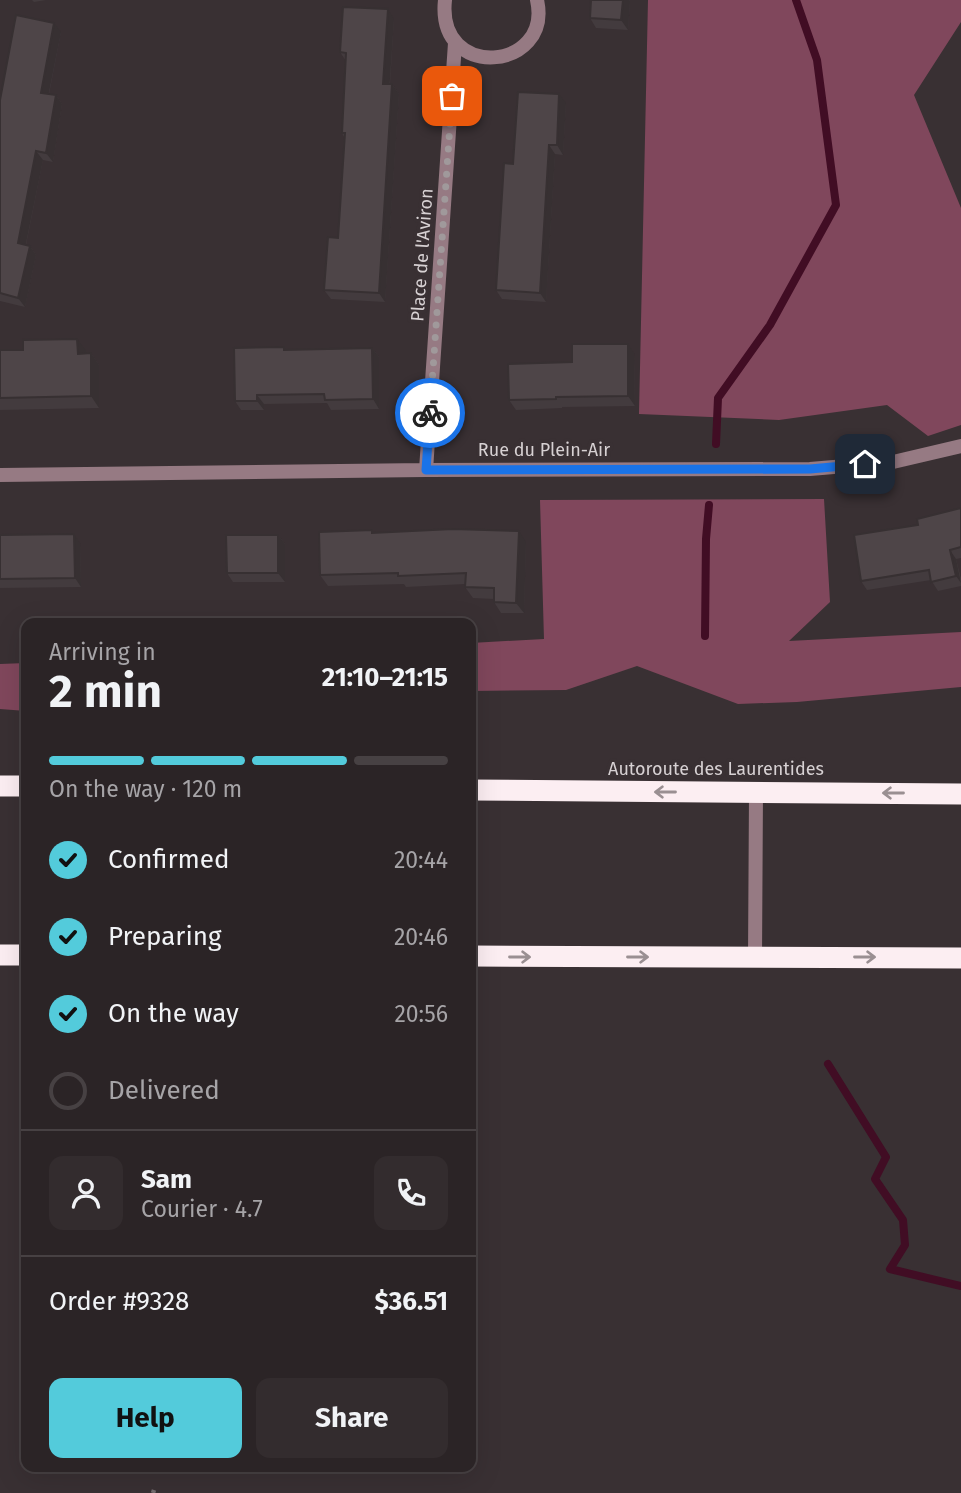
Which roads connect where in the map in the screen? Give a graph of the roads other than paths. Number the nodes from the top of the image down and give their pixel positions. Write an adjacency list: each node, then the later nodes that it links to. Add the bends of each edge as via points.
1 (445, 0): 3 (street, Place de l'Aviron, via 443,13)
2 (537, 0): 3 (street, via 537,25 530,40 517,51 502,58 485,58 469,54)
3 (455, 43): 5 (street, Place de l'Aviron)
4 (961, 446): 5 (street, Rue du Plein-Air, via 893,462 810,469)
5 (426, 470): 6 (street, Rue du Plein-Air)
6 (0, 475)
7 (0, 786): 8 (highway)
8 (21, 786)
9 (476, 790): 10 (highway, Autoroute des Laurentides, one-way to 9)
10 (756, 792): 11 (highway, Autoroute des Laurentides, one-way to 10); 15 (street)
11 (961, 794)
12 (0, 955): 13 (highway)
13 (21, 955)
14 (476, 956): 15 (highway, one-way to 15)
15 (755, 957): 16 (highway, one-way to 16)
16 (961, 958)

